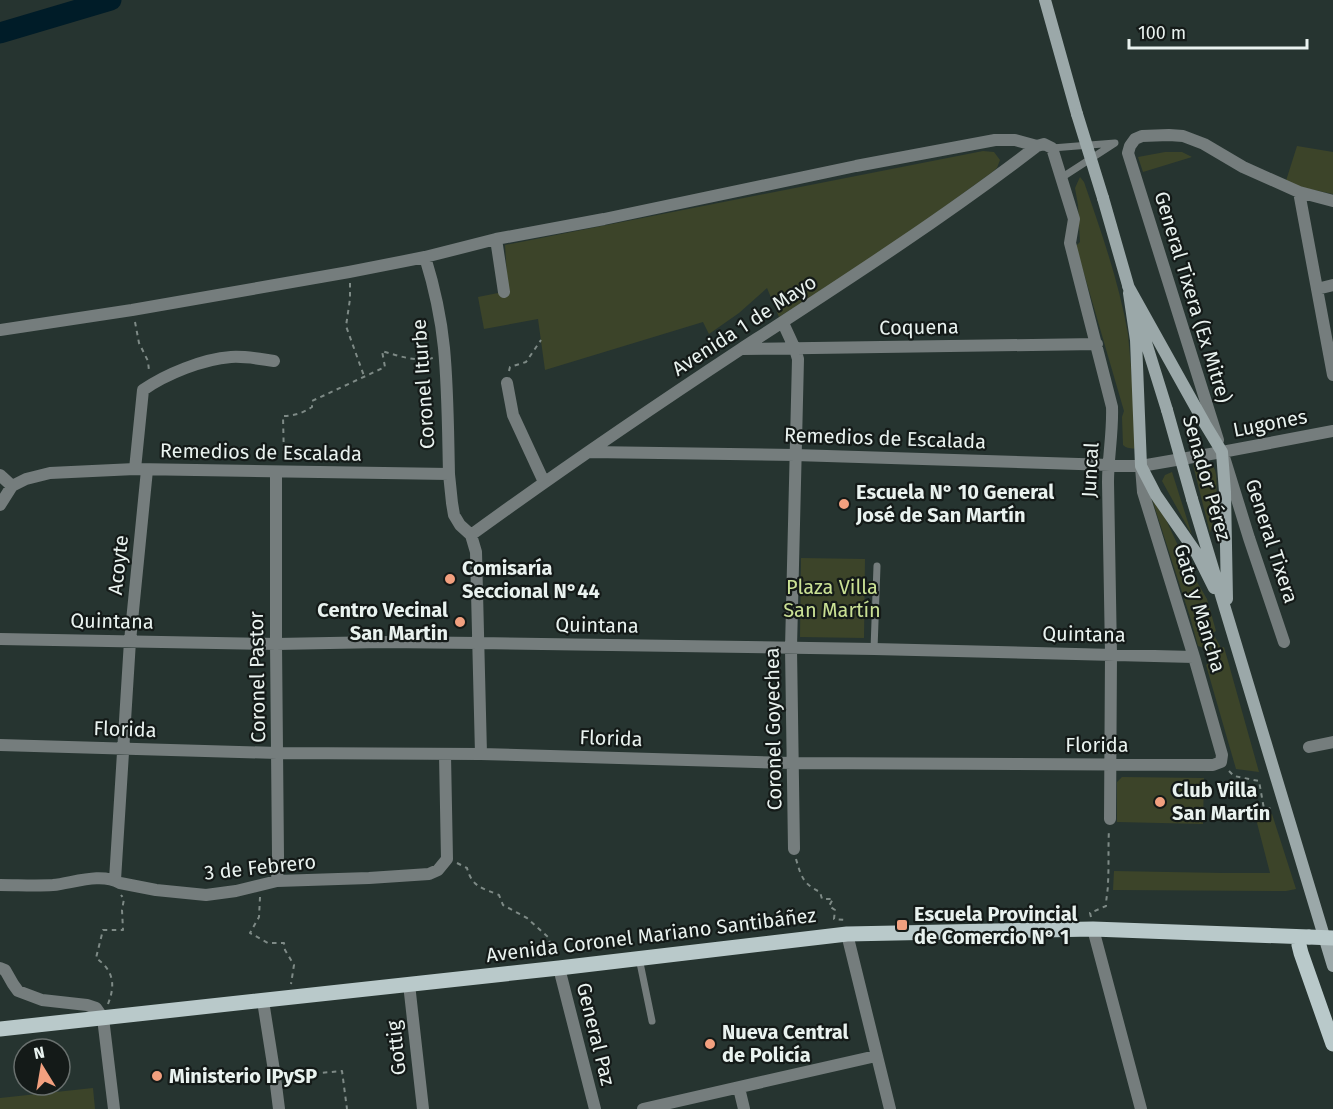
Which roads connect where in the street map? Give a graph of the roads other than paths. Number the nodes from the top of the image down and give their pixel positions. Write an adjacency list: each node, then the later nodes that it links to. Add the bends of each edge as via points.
1 (1045, 0): 12 (main road, Senador Pérez, bridge)
2 (1135, 139): 3 (lane); 7 (street, via 1183,136); 25 (street, General Tixera (Ex Mitre), via 1128,153)
3 (1116, 143): 5 (lane); 6 (lane)
4 (1037, 146): 5 (street); 9 (street, via 995,140); 15 (street, Avenida 1 de Mayo, via 974,194)
5 (1052, 148): 6 (street, Juncal)
6 (1061, 178): 17 (street, Juncal, via 1074,219 1070,243)
7 (1299, 192): 8 (street); 13 (street)
8 (1333, 201)
9 (496, 239): 10 (street); 14 (street)
10 (425, 257): 16 (street); 32 (street, Coronel Iturbe, via 444,347)
11 (1333, 285): 13 (street)
12 (1128, 286): 25 (main road); 29 (main road, via 1136,340); 39 (main road, Senador Pérez, bridge)
13 (1317, 289): 21 (street)
14 (504, 292)
15 (783, 322): 18 (street, Coronel Goyechea); 19 (street, Avenida 1 de Mayo)
16 (0, 330)
17 (1097, 344): 18 (street, Coquena); 28 (street, Juncal, via 1112,407)
18 (795, 348): 19 (street, Coquena); 26 (street, Coronel Goyechea)
19 (742, 349): 24 (street, Avenida 1 de Mayo)
20 (274, 361): 30 (street, Acoyte, via 250,357 208,361 171,374 143,390)
21 (1333, 375)
22 (507, 383): 34 (street, via 513,415)
23 (1333, 431): 25 (street, Lugones)
24 (590, 452): 26 (street, Remedios de Escalada); 34 (street, Avenida 1 de Mayo)
25 (1222, 453): 27 (street, Lugones); 39 (main road); 42 (street, General Tixera)
26 (795, 455): 28 (street, Remedios de Escalada); 45 (street, Coronel Goyechea)
27 (1178, 460): 29 (street, Remedios de Escalada)
28 (1108, 464): 29 (street, Remedios de Escalada); 47 (street, Juncal)
29 (1141, 466): 39 (main road, via 1197,554); 48 (street, Gato y Mancha, via 1143,492)
30 (141, 469): 31 (street, Remedios de Escalada); 35 (street, Remedios de Escalada, via 50,473); 41 (street, Acoyte)
31 (276, 472): 32 (street, Remedios de Escalada); 44 (street, Coronel Pastor)
32 (449, 474): 37 (street, via 454,515)
33 (0, 475): 35 (street)
34 (544, 482): 37 (street, Avenida 1 de Mayo)
35 (12, 486): 36 (street)
36 (0, 505)
37 (471, 535): 43 (street, via 477,552)
38 (876, 566): 46 (lane)
39 (1228, 614): 69 (main road, Senador Pérez)
40 (0, 639): 41 (street, Quintana)
41 (130, 641): 44 (street, Quintana); 52 (street, Acoyte)
42 (1284, 642)
43 (478, 643): 44 (street, Quintana); 45 (street, Quintana); 54 (street)
44 (276, 644): 53 (street, Coronel Pastor)
45 (791, 648): 46 (street, Quintana); 57 (street, Coronel Goyechea)
46 (874, 649): 47 (street, Quintana)
47 (1111, 654): 48 (street, Quintana); 58 (street, Juncal)
48 (1194, 657): 56 (street, Gato y Mancha)
49 (1333, 742): 51 (street)
50 (0, 745): 52 (street, Florida)
51 (1309, 747)
52 (124, 749): 53 (street, Florida); 61 (street, Acoyte)
53 (277, 753): 55 (street, Florida); 62 (street, Coronel Pastor)
54 (482, 754): 55 (street, Florida); 57 (street, Florida)
55 (445, 755): 62 (street, 3 de Febrero, via 447,859 438,870 429,874)
56 (1221, 762): 58 (street, Florida)
57 (792, 763): 58 (street, Florida); 60 (street, Coronel Goyechea)
58 (1110, 764): 59 (street, Juncal)
59 (1110, 819)
60 (794, 849)
61 (115, 880): 62 (street, 3 de Febrero, via 156,890 206,895); 63 (street, 3 de Febrero)
62 (277, 881)
63 (0, 885)
64 (846, 927): 65 (main road, Avenida Coronel Mariano Santibáñez); 68 (main road, Avenida Coronel Mariano Santibáñez); 78 (street)
65 (1093, 929): 66 (main road, Avenida Coronel Mariano Santibáñez); 87 (street)
66 (1304, 937): 67 (main road, Avenida Coronel Mariano Santibáñez, bridge); 77 (main road, via 1299,945 1301,953)
67 (1333, 938)
68 (639, 958): 71 (main road, Avenida Coronel Mariano Santibáñez); 75 (lane)
69 (1333, 966)
70 (0, 968): 74 (street, via 18,991 42,1000 87,1005 96,1008)
71 (559, 968): 72 (main road, Avenida Coronel Mariano Santibáñez); 83 (street, General Paz)
72 (409, 984): 73 (main road, Avenida Coronel Mariano Santibáñez); 82 (street, Gottig)
73 (263, 1001): 74 (main road, Avenida Coronel Mariano Santibáñez); 81 (street)
74 (103, 1018): 76 (main road, Avenida Coronel Mariano Santibáñez); 80 (street)
75 (652, 1021)
76 (0, 1029)
77 (1333, 1044)
78 (876, 1056): 79 (street); 86 (street)
79 (739, 1088): 84 (street); 85 (street)
80 (114, 1109)
81 (279, 1109)
82 (423, 1109)
83 (595, 1109)
84 (643, 1109)
85 (744, 1109)
86 (890, 1109)
87 (1141, 1109)

